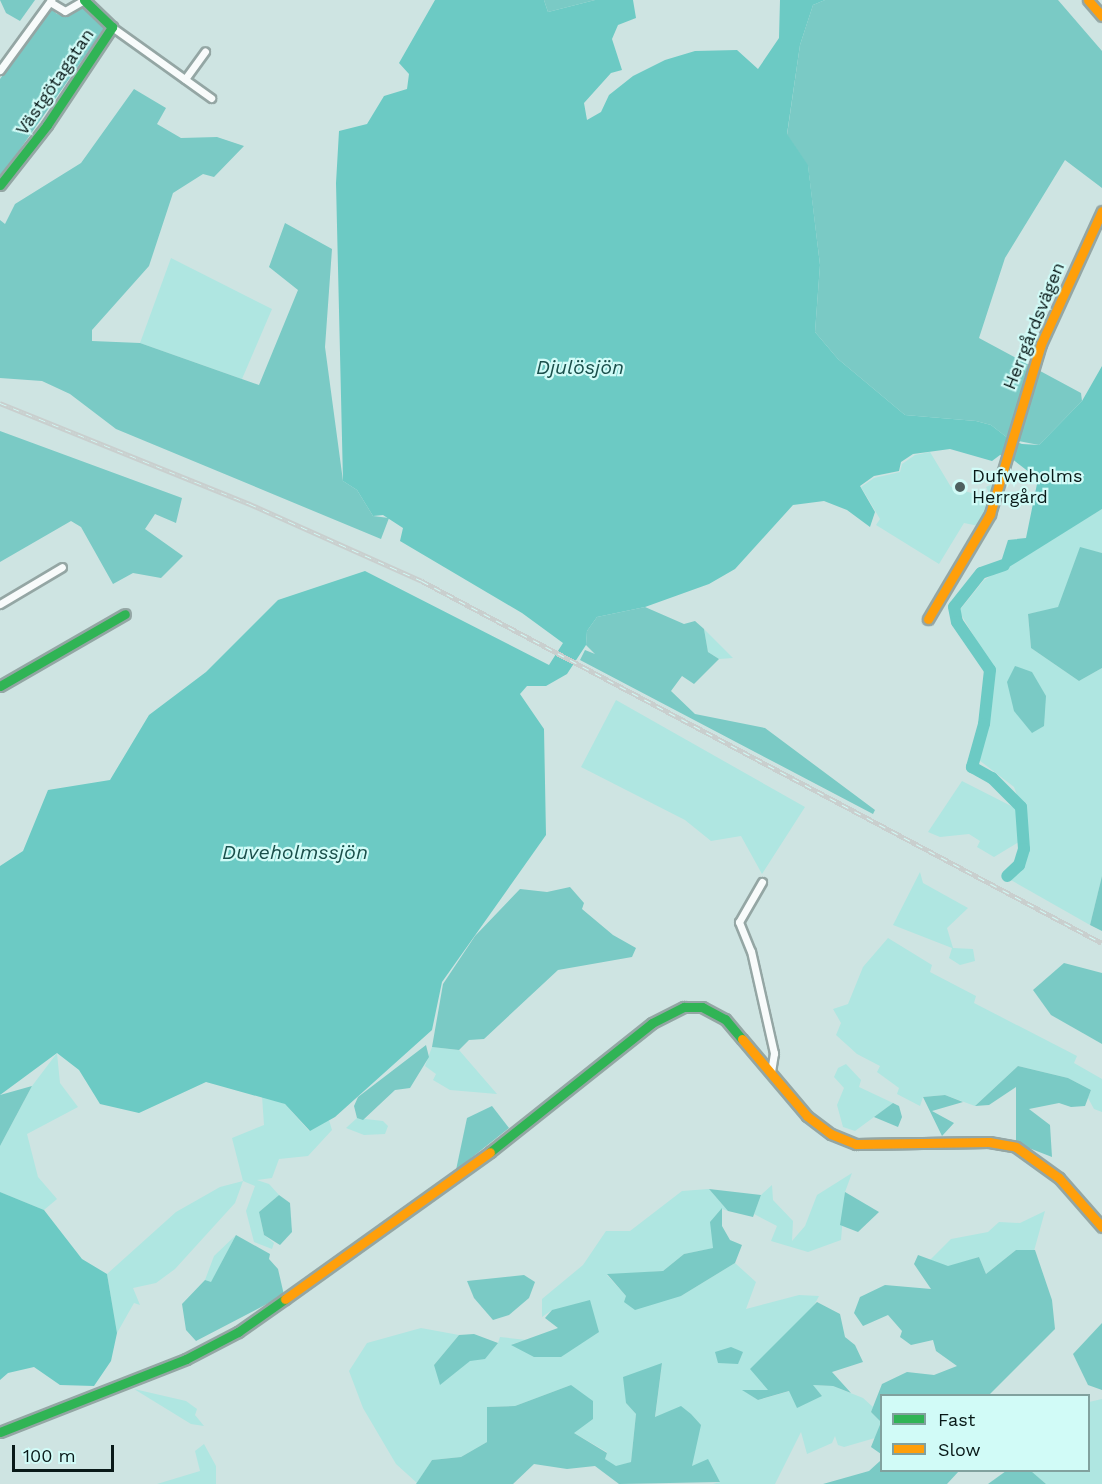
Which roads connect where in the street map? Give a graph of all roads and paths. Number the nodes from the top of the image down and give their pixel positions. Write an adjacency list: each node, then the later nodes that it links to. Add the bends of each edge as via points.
1 (84, 0): 3 (street, Västgötagatan, via 65,11); 5 (street, Västgötagatan)
2 (1088, 0): 4 (street)
3 (51, 1): 7 (street, Västgötagatan)
4 (1102, 16)
5 (112, 27): 8 (street); 10 (street, Västgötagatan, via 41,134)
6 (205, 51): 8 (street)
7 (0, 70)
8 (185, 79): 9 (street)
9 (211, 98)
10 (0, 185)
11 (1102, 210): 15 (street, Herrgårdsvägen, via 1041,345 990,514)
12 (62, 567): 13 (street)
13 (0, 604)
14 (125, 614): 16 (street)
15 (928, 619)
16 (0, 686)
17 (762, 882): 18 (street, via 739,922 751,951 774,1053)
18 (771, 1072): 19 (street, via 807,1116 844,1141 882,1145 989,1142 1023,1150 1059,1178); 20 (street, via 725,1019 702,1007 674,1009 442,1190 238,1332 186,1359)
19 (1102, 1227)
20 (0, 1432)

